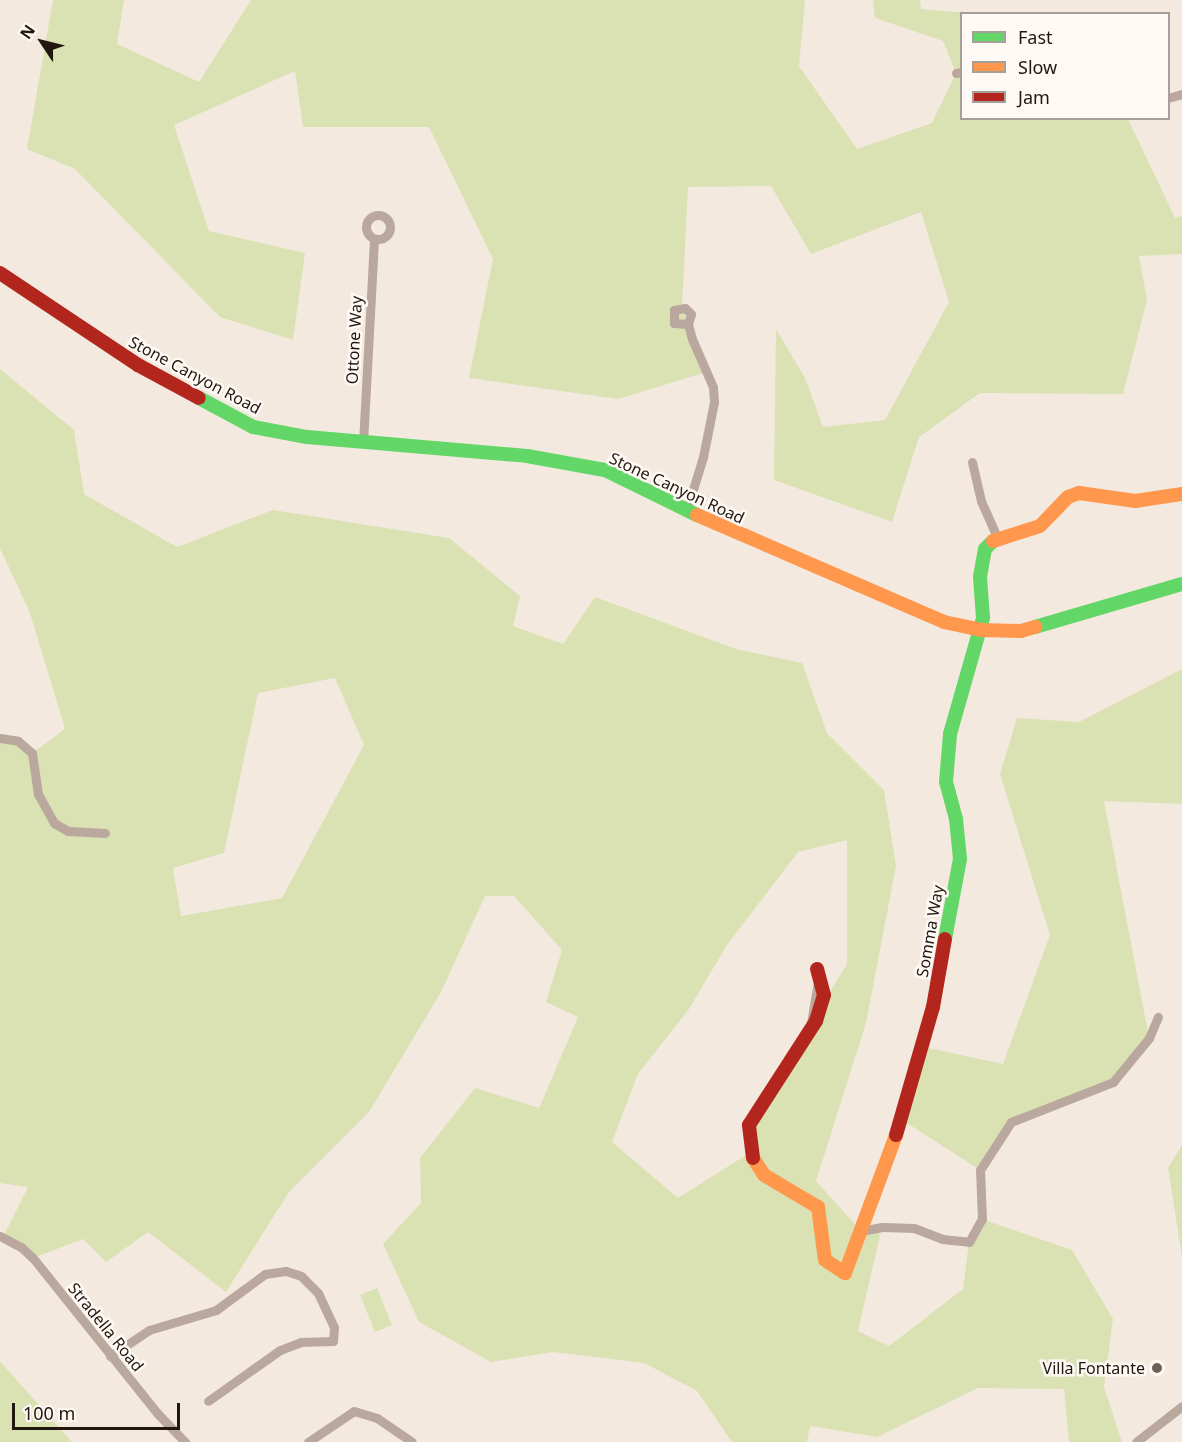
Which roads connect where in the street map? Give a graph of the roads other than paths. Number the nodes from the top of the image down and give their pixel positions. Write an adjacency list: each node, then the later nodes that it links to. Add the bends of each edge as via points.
1 (374, 239): 4 (street, Ottone Way)
2 (0, 273): 4 (street, Stone Canyon Road, via 75,326 235,418 277,433)
3 (688, 324): 7 (street, via 713,387 714,402 704,458)
4 (363, 443): 7 (street, Stone Canyon Road, via 527,456 605,470)
5 (972, 462): 8 (street, via 981,501)
6 (1182, 494): 8 (street, via 1136,501 1079,493 1068,497 1040,526)
7 (687, 509): 10 (street, Stone Canyon Road, via 907,608)
8 (997, 537): 10 (street, Somma Way, via 985,549 980,577 985,599)
9 (1182, 584): 10 (street, Stone Canyon Road, via 1041,627)
10 (981, 630): 15 (street, Somma Way, via 950,735 946,782 956,819 960,859 933,1007 920,1064)
11 (0, 738): 12 (street, via 18,741 32,753 38,794 54,823 68,831)
12 (105, 833)
13 (818, 972): 15 (street, Somma Way, via 824,995 810,1030 800,1050 760,1102 749,1125 748,1139 754,1161 764,1175 805,1196 821,1211 825,1260 832,1268 845,1273)
14 (1158, 1017): 15 (street, via 1149,1038 1113,1082 1011,1122 980,1170 982,1220 969,1242 942,1239 914,1228 882,1227)
15 (861, 1232)
16 (0, 1236): 17 (street, Stradella Road, via 33,1258)
17 (110, 1356): 18 (street, via 149,1330 216,1310 265,1274 275,1271 301,1276 312,1284 334,1327 333,1341 301,1342 280,1350); 20 (street, Stradella Road)
18 (207, 1401)
19 (1182, 1406): 23 (street)
20 (185, 1442)
21 (308, 1442): 22 (street, via 354,1411 377,1418)
22 (412, 1442)
23 (1136, 1442)

